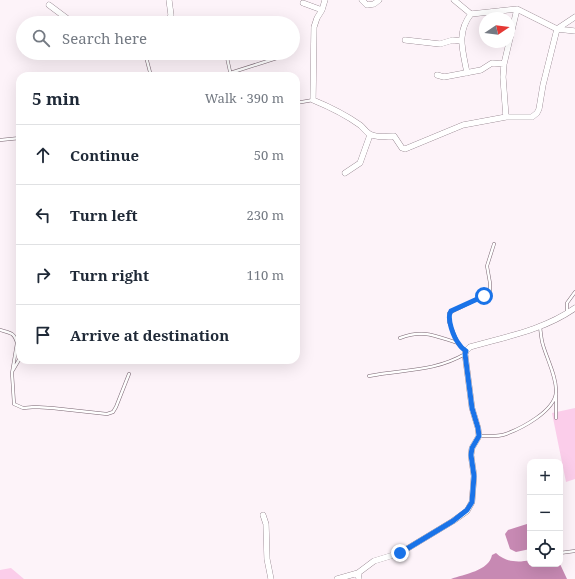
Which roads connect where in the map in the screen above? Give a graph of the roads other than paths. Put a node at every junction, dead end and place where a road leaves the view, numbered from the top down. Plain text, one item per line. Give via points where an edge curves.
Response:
1 (169, 0) edge
2 (325, 0) edge
3 (362, 0) edge
4 (379, 0) edge
5 (454, 0) edge
6 (303, 3) dead end
7 (49, 5) dead end
8 (517, 9) junction
9 (322, 10) junction
10 (471, 14) junction
11 (64, 16) edge
12 (171, 16) edge
13 (575, 17) edge
14 (557, 29) junction
15 (575, 31) edge
16 (405, 40) dead end
17 (461, 41) junction
18 (147, 60) edge
19 (228, 60) edge
20 (272, 60) edge
21 (504, 64) junction
22 (150, 72) edge
23 (230, 72) edge
24 (239, 72) edge
25 (467, 73) junction
26 (437, 75) dead end
27 (313, 100) junction
28 (300, 102) edge
29 (506, 117) junction
30 (370, 135) junction
31 (16, 138) edge
32 (0, 140) edge
33 (345, 173) dead end
34 (494, 244) dead end
35 (575, 292) edge
36 (575, 308) edge
37 (568, 314) junction
38 (540, 326) junction
39 (0, 330) edge
40 (400, 338) dead end
41 (458, 344) junction
42 (465, 352) junction
43 (17, 364) edge
44 (12, 373) junction
45 (129, 374) dead end
46 (369, 376) dead end
47 (556, 393) junction
48 (556, 418) dead end
49 (479, 436) junction
50 (263, 515) dead end
51 (575, 551) edge
52 (563, 553) edge
53 (358, 576) edge
54 (271, 579) edge
55 (337, 579) edge

1 - 12 street
2 - 9 street
3 - 4 street via 367,5
5 - 10 street
6 - 9 street
7 - 11 street
8 - 10 street
8 - 14 street
8 - 21 street
9 - 27 street via 314,27
10 - 17 street via 463,28
13 - 14 street
14 - 15 street
14 - 29 street via 537,113 532,116
16 - 17 street via 440,44 453,40
17 - 25 street
18 - 22 lane
19 - 23 lane
20 - 24 lane
21 - 25 street via 492,63 481,70
21 - 29 street
25 - 26 street via 444,77
27 - 28 lane
27 - 30 street via 350,118
29 - 30 street via 463,125 405,149 394,136
30 - 33 street via 360,163
31 - 32 lane
34 - 41 lane via 487,266 490,291 449,313 449,322
35 - 37 lane via 567,303
36 - 37 street
37 - 38 street
38 - 42 street via 470,347
38 - 47 lane via 542,343 555,381
39 - 44 lane via 13,334 15,338
40 - 41 lane via 423,333
41 - 42 lane
42 - 46 lane via 452,361 427,368
42 - 49 street via 472,408
43 - 44 lane
44 - 45 lane via 14,404 23,408 52,408 107,414 113,412 116,407
47 - 48 lane
47 - 49 lane via 552,404 544,413 523,425 505,434
49 - 53 street via 472,448 472,502 467,510 400,553 374,561
50 - 54 street
51 - 52 lane
53 - 55 street

